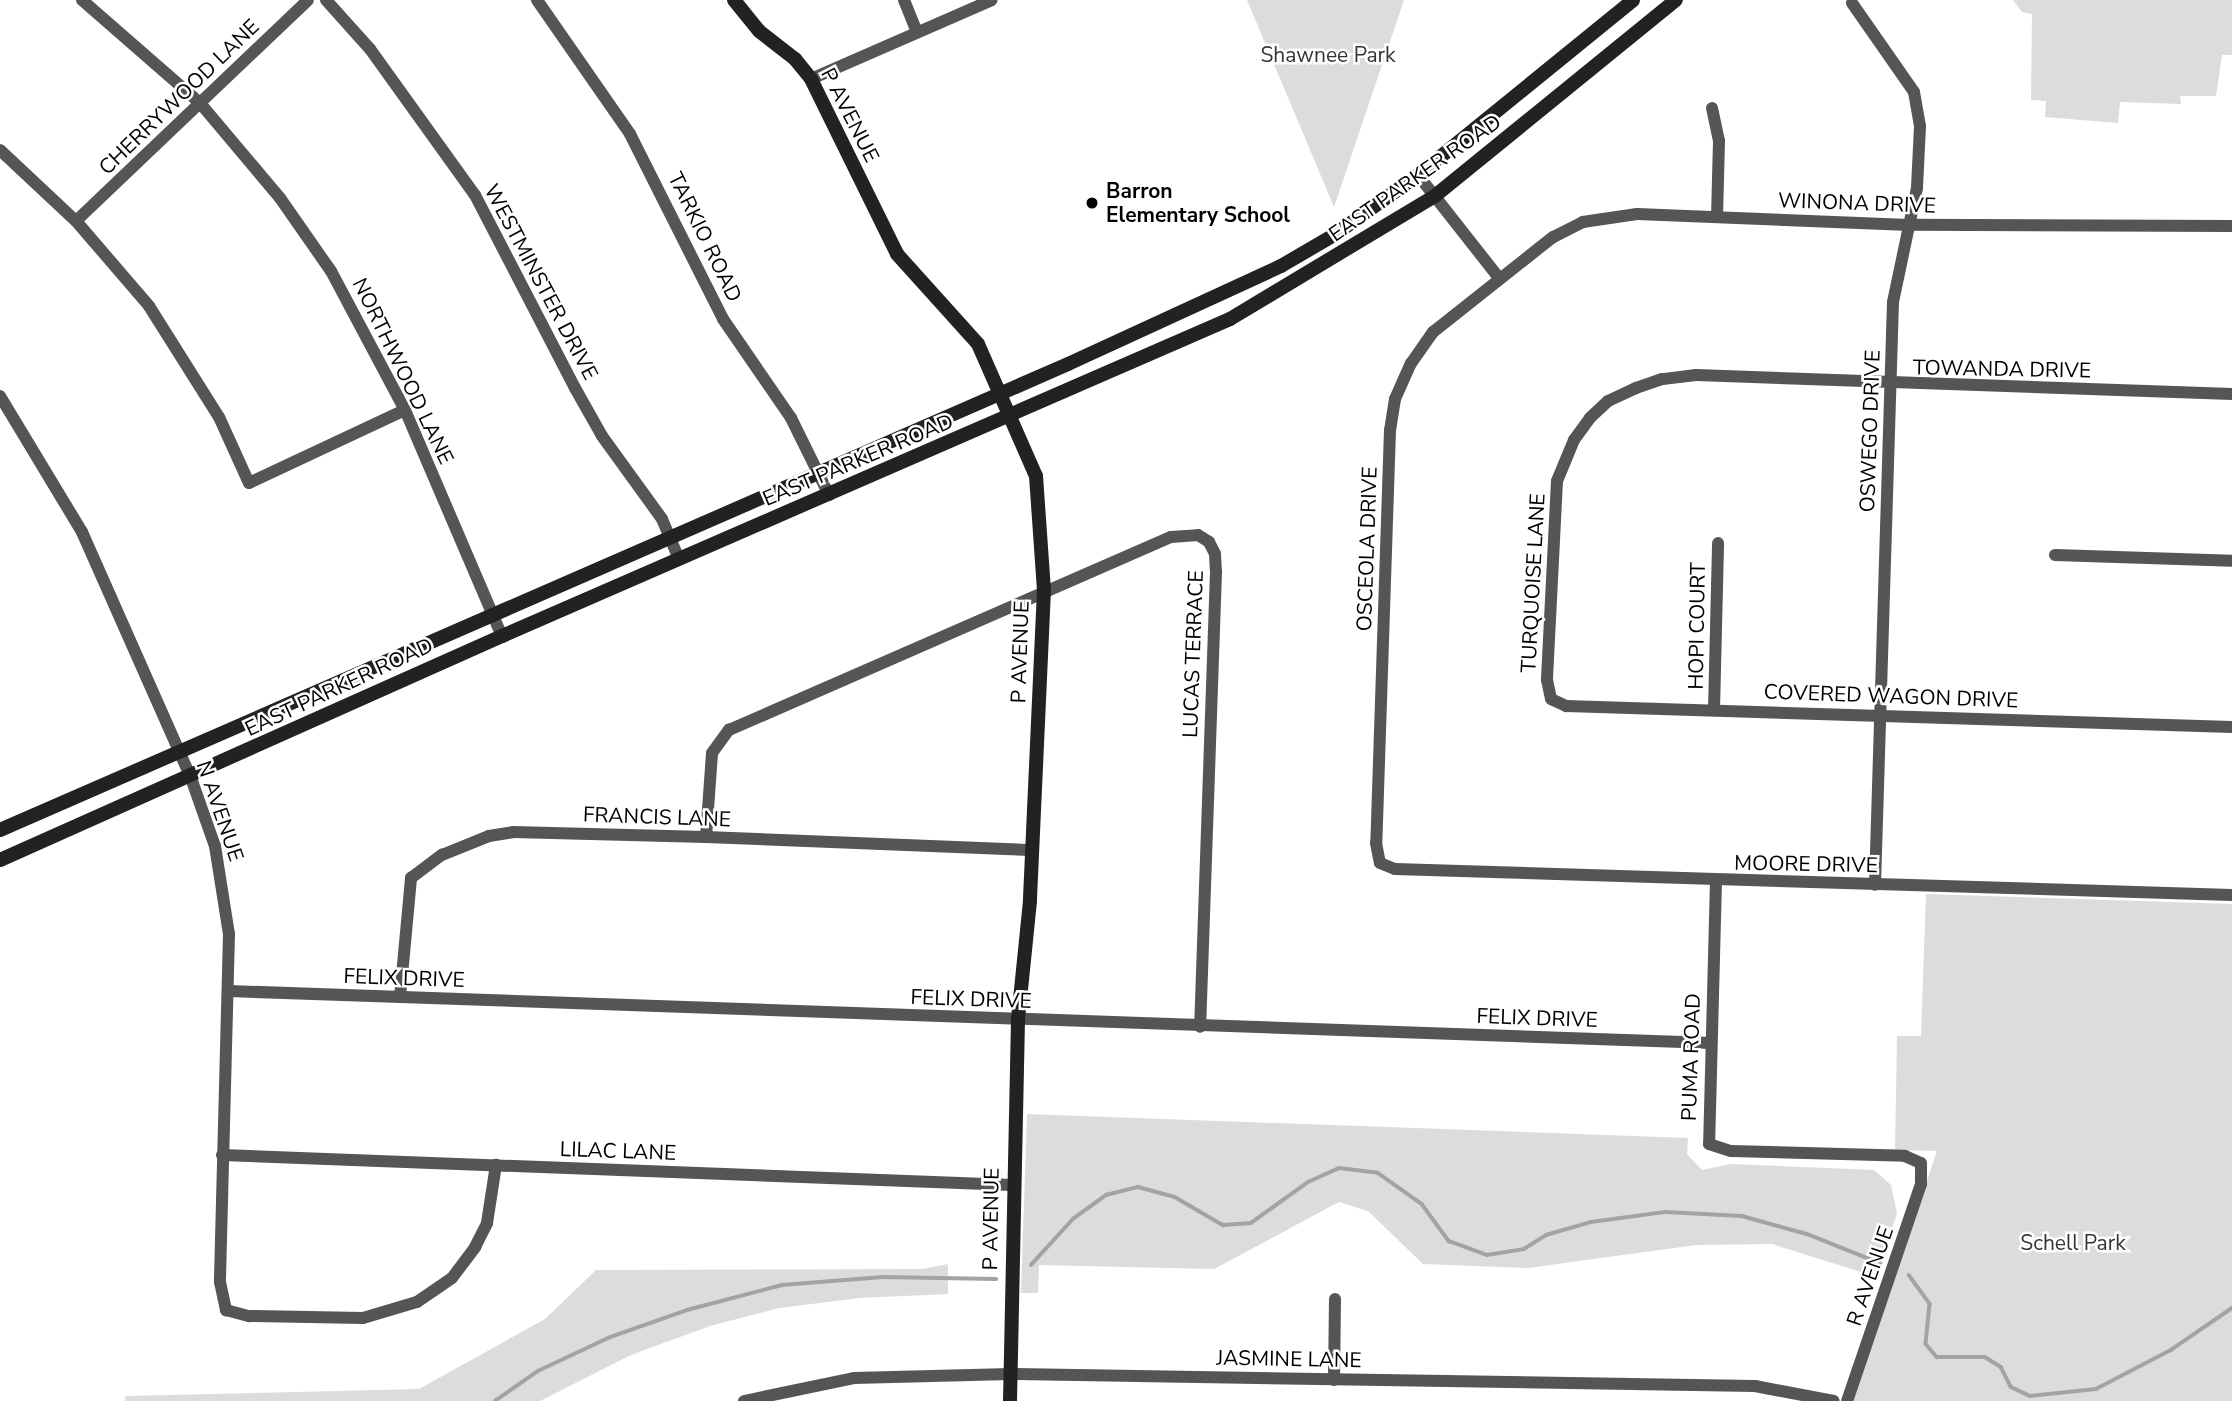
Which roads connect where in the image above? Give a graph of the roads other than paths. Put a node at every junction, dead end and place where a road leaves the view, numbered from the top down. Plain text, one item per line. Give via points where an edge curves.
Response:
1 (82, 0) edge
2 (308, 0) edge
3 (326, 0) edge
4 (537, 0) edge
5 (734, 0) edge
6 (904, 0) edge
7 (992, 0) edge
8 (1633, 0) edge
9 (1676, 0) edge
10 (1852, 3) dead end
11 (918, 32) junction
12 (811, 79) junction
13 (200, 103) junction
14 (1712, 108) dead end
15 (0, 150) edge
16 (1418, 174) junction
17 (1436, 195) junction
18 (1717, 218) junction
19 (76, 221) junction
20 (1909, 225) junction
21 (2232, 226) edge
22 (1499, 278) junction
23 (1890, 385) junction
24 (1002, 390) junction
25 (2232, 394) edge
26 (0, 396) edge
27 (1608, 401) joint
28 (405, 410) junction
29 (1013, 417) junction
30 (819, 471) junction
31 (829, 495) junction
32 (669, 537) junction
33 (1718, 543) dead end
34 (2055, 555) dead end
35 (679, 559) junction
36 (2232, 561) edge
37 (1044, 590) junction
38 (492, 614) junction
39 (502, 636) junction
40 (352, 676) junction
41 (363, 699) junction
42 (1551, 699) joint
43 (1714, 710) junction
44 (1880, 715) junction
45 (2232, 727) edge
46 (178, 752) junction
47 (191, 778) junction
48 (0, 830) edge
49 (706, 837) junction
50 (1033, 850) junction
51 (0, 860) edge
52 (1380, 863) joint
53 (1716, 881) junction
54 (1875, 885) junction
55 (2232, 895) edge
56 (229, 991) junction
57 (400, 997) junction
58 (1018, 1020) junction
59 (1200, 1027) junction
60 (1712, 1042) junction
61 (222, 1155) junction
62 (1922, 1163) joint
63 (496, 1165) junction
64 (1012, 1185) junction
65 (1335, 1299) dead end
66 (1010, 1374) junction
67 (1334, 1380) junction
68 (744, 1401) edge
69 (1010, 1401) edge
70 (1834, 1401) edge
71 (1847, 1401) edge

1 - 13 street, NORTHWOOD LANE
2 - 13 street, CHERRYWOOD LANE
3 - 32 street, WESTMINSTER DRIVE via 370,49 475,195 595,424 662,519
4 - 30 street, TARKIO ROAD via 630,134 723,319 791,418
5 - 12 main road, P AVENUE via 759,32 795,59
6 - 11 street
7 - 11 street
8 - 16 main road, EAST PARKER ROAD
9 - 17 main road, EAST PARKER ROAD
10 - 20 street, OSWEGO DRIVE via 1907,80 1919,110 1917,188
11 - 12 street
12 - 24 main road, P AVENUE via 897,254 978,344
13 - 19 street, CHERRYWOOD LANE
13 - 28 street, NORTHWOOD LANE via 280,198 331,271
14 - 18 street via 1719,141
15 - 19 street
16 - 17 street
16 - 24 main road, EAST PARKER ROAD via 1334,235 1281,266
17 - 22 street
17 - 29 main road, EAST PARKER ROAD via 1240,314
18 - 20 street, WINONA DRIVE
18 - 22 street, WINONA DRIVE via 1637,214 1583,222 1553,237
19 - 28 street via 149,306 190,366 249,482
20 - 21 street, WINONA DRIVE
20 - 23 street, OSWEGO DRIVE via 1895,280
22 - 52 street, OSCEOLA DRIVE via 1433,332 1411,363 1395,399 1390,430 1376,829
23 - 25 street, TOWANDA DRIVE
23 - 27 street, TOWANDA DRIVE via 1686,376 1662,379
23 - 44 street, OSWEGO DRIVE
24 - 29 main road, P AVENUE
24 - 30 main road, EAST PARKER ROAD
26 - 46 street, N AVENUE via 82,532
27 - 42 street, TURQUOISE LANE via 1574,440 1557,481 1547,680
28 - 38 street, NORTHWOOD LANE
29 - 31 main road, EAST PARKER ROAD
29 - 37 main road, P AVENUE via 1039,490
30 - 31 street, TARKIO ROAD
30 - 32 main road, EAST PARKER ROAD
31 - 35 main road, EAST PARKER ROAD
32 - 35 street, WESTMINSTER DRIVE
32 - 38 main road, EAST PARKER ROAD
33 - 43 street, HOPI COURT
34 - 36 street
35 - 39 main road, EAST PARKER ROAD
37 - 49 street, LUCAS TERRACE via 729,730 712,753
37 - 50 main road, P AVENUE
37 - 59 street, LUCAS TERRACE via 1185,533 1209,542 1215,554
38 - 39 street, NORTHWOOD LANE
38 - 40 main road, EAST PARKER ROAD
39 - 41 main road, EAST PARKER ROAD
40 - 41 main road
40 - 46 main road, EAST PARKER ROAD
41 - 47 main road, EAST PARKER ROAD
42 - 43 street, COVERED WAGON DRIVE via 1566,706
43 - 44 street, COVERED WAGON DRIVE
44 - 45 street, COVERED WAGON DRIVE
44 - 54 street, OSWEGO DRIVE
46 - 47 street, N AVENUE
46 - 48 main road, EAST PARKER ROAD
47 - 51 main road, EAST PARKER ROAD
47 - 56 street, N AVENUE via 226,894
49 - 50 street, FRANCIS LANE
49 - 57 street, FRANCIS LANE via 513,832 442,855 411,878
50 - 58 main road, P AVENUE
52 - 53 street, MOORE DRIVE via 1395,869
53 - 54 street, MOORE DRIVE
53 - 60 street, PUMA ROAD
54 - 55 street, MOORE DRIVE
56 - 57 street, FELIX DRIVE
56 - 61 street, N AVENUE
57 - 58 street, FELIX DRIVE
58 - 59 street, FELIX DRIVE
58 - 64 main road, P AVENUE
59 - 60 street, FELIX DRIVE
60 - 62 street, PUMA ROAD via 1707,1131 1713,1148 1905,1156
61 - 63 street, LILAC LANE
61 - 63 street, N AVENUE via 220,1282 222,1303 231,1314 363,1318 398,1311 440,1288 475,1247 489,1214
62 - 71 street, R AVENUE via 1922,1184
63 - 64 street, LILAC LANE
64 - 66 main road, P AVENUE
65 - 67 street
66 - 67 street, JASMINE LANE
66 - 68 street, JASMINE LANE via 854,1378
66 - 69 main road, P AVENUE
67 - 70 street, JASMINE LANE via 1755,1385

